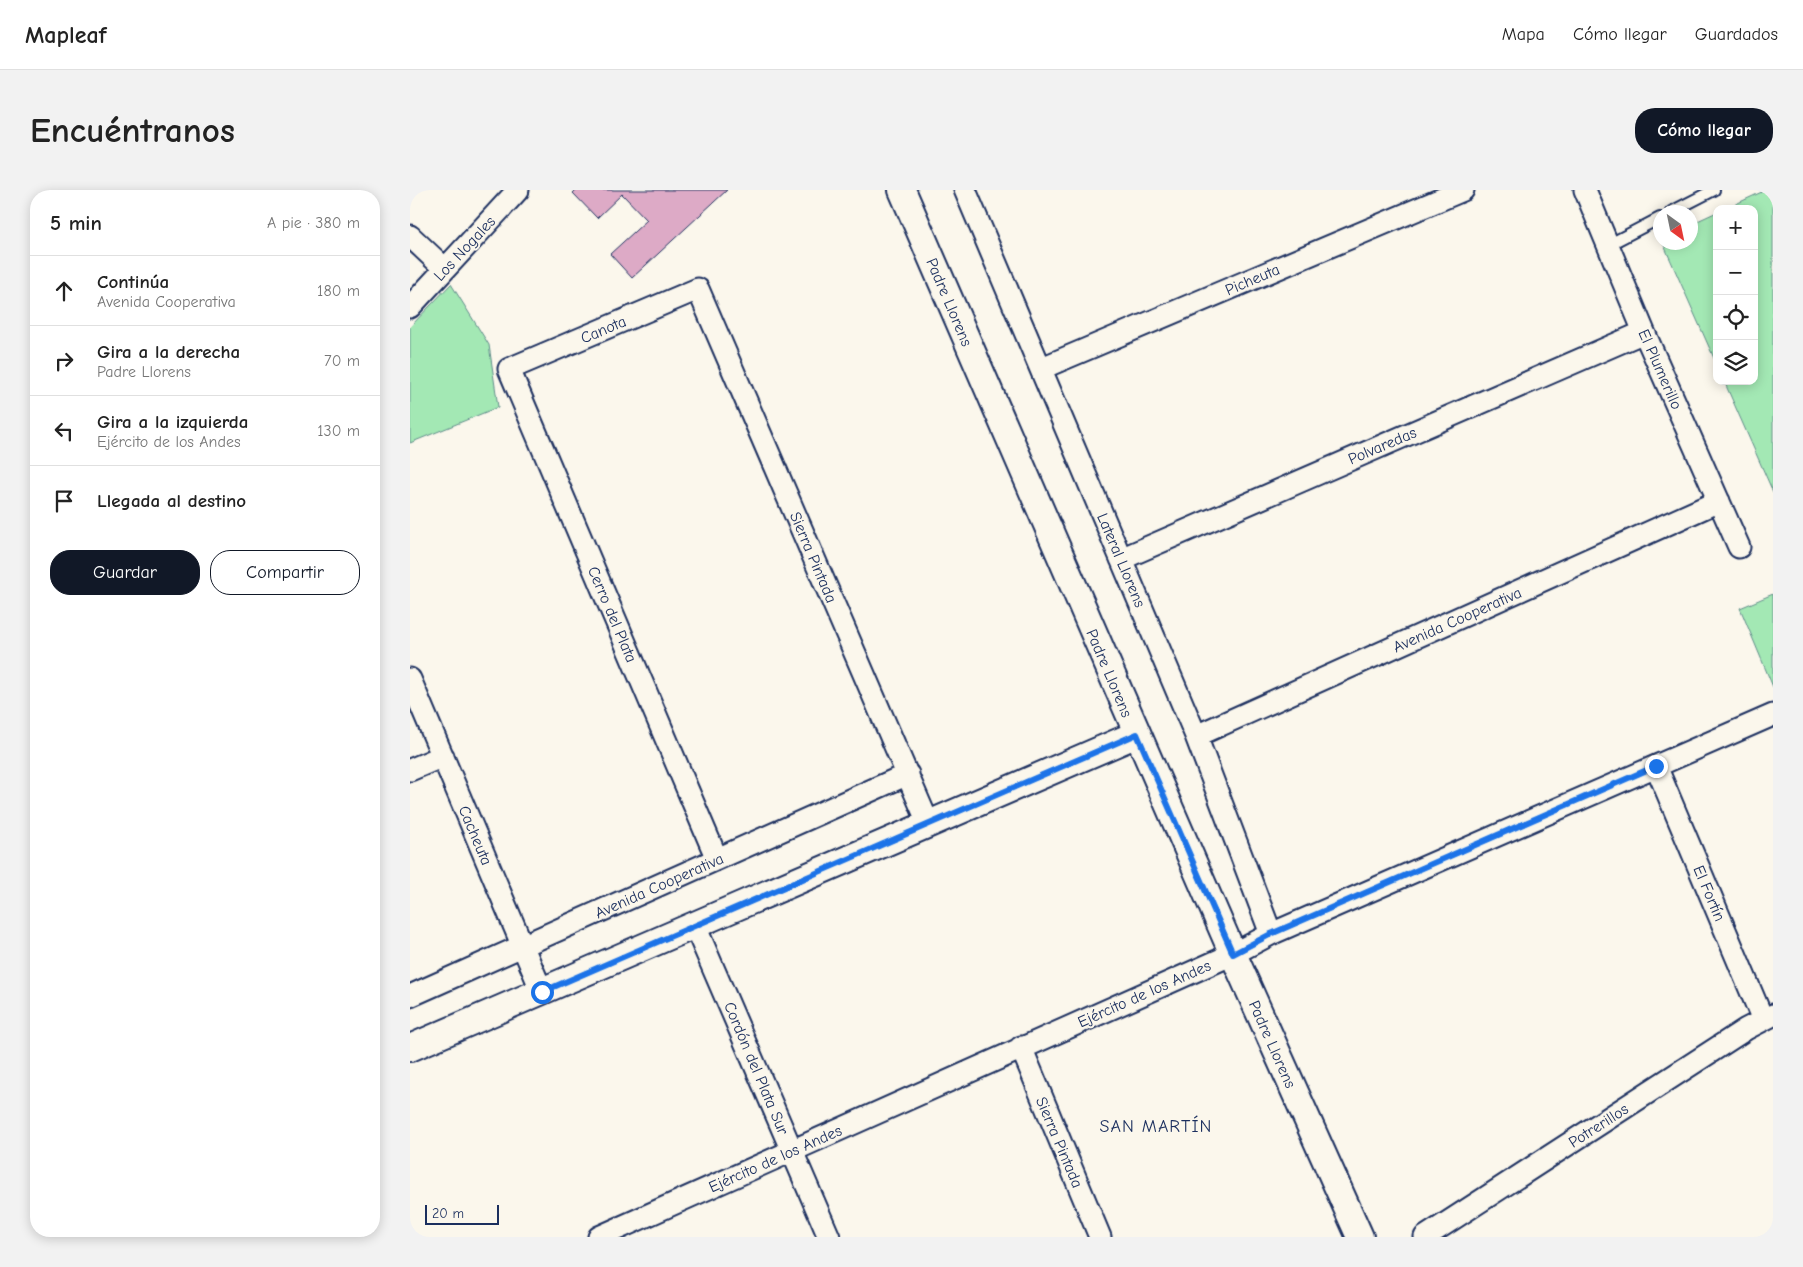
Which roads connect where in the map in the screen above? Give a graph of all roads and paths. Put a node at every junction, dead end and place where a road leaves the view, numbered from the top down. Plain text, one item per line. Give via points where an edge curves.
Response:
1 (518, 190) edge
2 (902, 190) edge
3 (965, 190) edge
4 (1463, 190) edge
5 (1585, 190) edge
6 (1714, 190) edge
7 (1685, 205) edge
8 (1653, 222) edge
9 (410, 236) edge
10 (1608, 245) junction
11 (445, 269) junction
12 (698, 289) joint
13 (410, 306) edge
14 (1644, 332) junction
15 (1042, 368) junction
16 (509, 370) joint
17 (1719, 501) junction
18 (1739, 547) dead end
19 (1121, 559) junction
20 (410, 679) edge
21 (1773, 715) edge
22 (1137, 734) junction
23 (1196, 736) junction
24 (443, 756) junction
25 (1656, 766) junction
26 (410, 770) edge
27 (908, 774) junction
28 (930, 825) junction
29 (717, 859) junction
30 (695, 926) junction
31 (1271, 934) junction
32 (522, 945) junction
33 (1233, 954) junction
34 (542, 992) junction
35 (410, 996) edge
36 (1768, 1017) edge
37 (1020, 1047) junction
38 (410, 1048) edge
39 (792, 1150) junction
40 (599, 1237) edge
41 (828, 1237) edge
42 (1100, 1237) edge
43 (1360, 1237) edge
44 (1424, 1237) edge

1 - 11 street, Los Nogales
2 - 22 street, Padre Llorens
3 - 15 street, Lateral Llorens
4 - 15 street, Picheuta
5 - 10 street, El Plumerillo
6 - 7 lane
8 - 10 lane
9 - 11 street
10 - 14 street, El Plumerillo
11 - 13 street, Los Nogales
12 - 16 street, Canota
12 - 27 street, Sierra Pintada
14 - 17 street, El Plumerillo
14 - 19 street, Polvaredas
15 - 19 street, Lateral Llorens
16 - 29 street, Cerro del Plata
17 - 18 street, El Plumerillo
17 - 23 street, Avenida Cooperativa
19 - 23 street, Lateral Llorens
20 - 24 street, Cacheuta
21 - 25 street, Ejército de los Andes
22 - 28 street
22 - 33 street, Padre Llorens
23 - 31 street, Lateral Llorens
24 - 26 street
24 - 32 street, Cacheuta
25 - 31 street, Ejército de los Andes
25 - 36 street, El Fortín
27 - 28 street, Sierra Pintada
27 - 29 street, Avenida Cooperativa
28 - 30 street
29 - 32 street, Avenida Cooperativa
30 - 34 street
30 - 39 street, Cordón del Plata Sur
31 - 33 street, Ejército de los Andes
32 - 34 street, Cacheuta
32 - 35 street, Avenida Cooperativa
33 - 37 street, Ejército de los Andes
33 - 43 street, Padre Llorens
34 - 38 street
36 - 44 street, Potrerillos
37 - 39 street, Ejército de los Andes
37 - 42 street, Sierra Pintada
39 - 40 street, Ejército de los Andes
39 - 41 street, Cordón del Plata Sur

